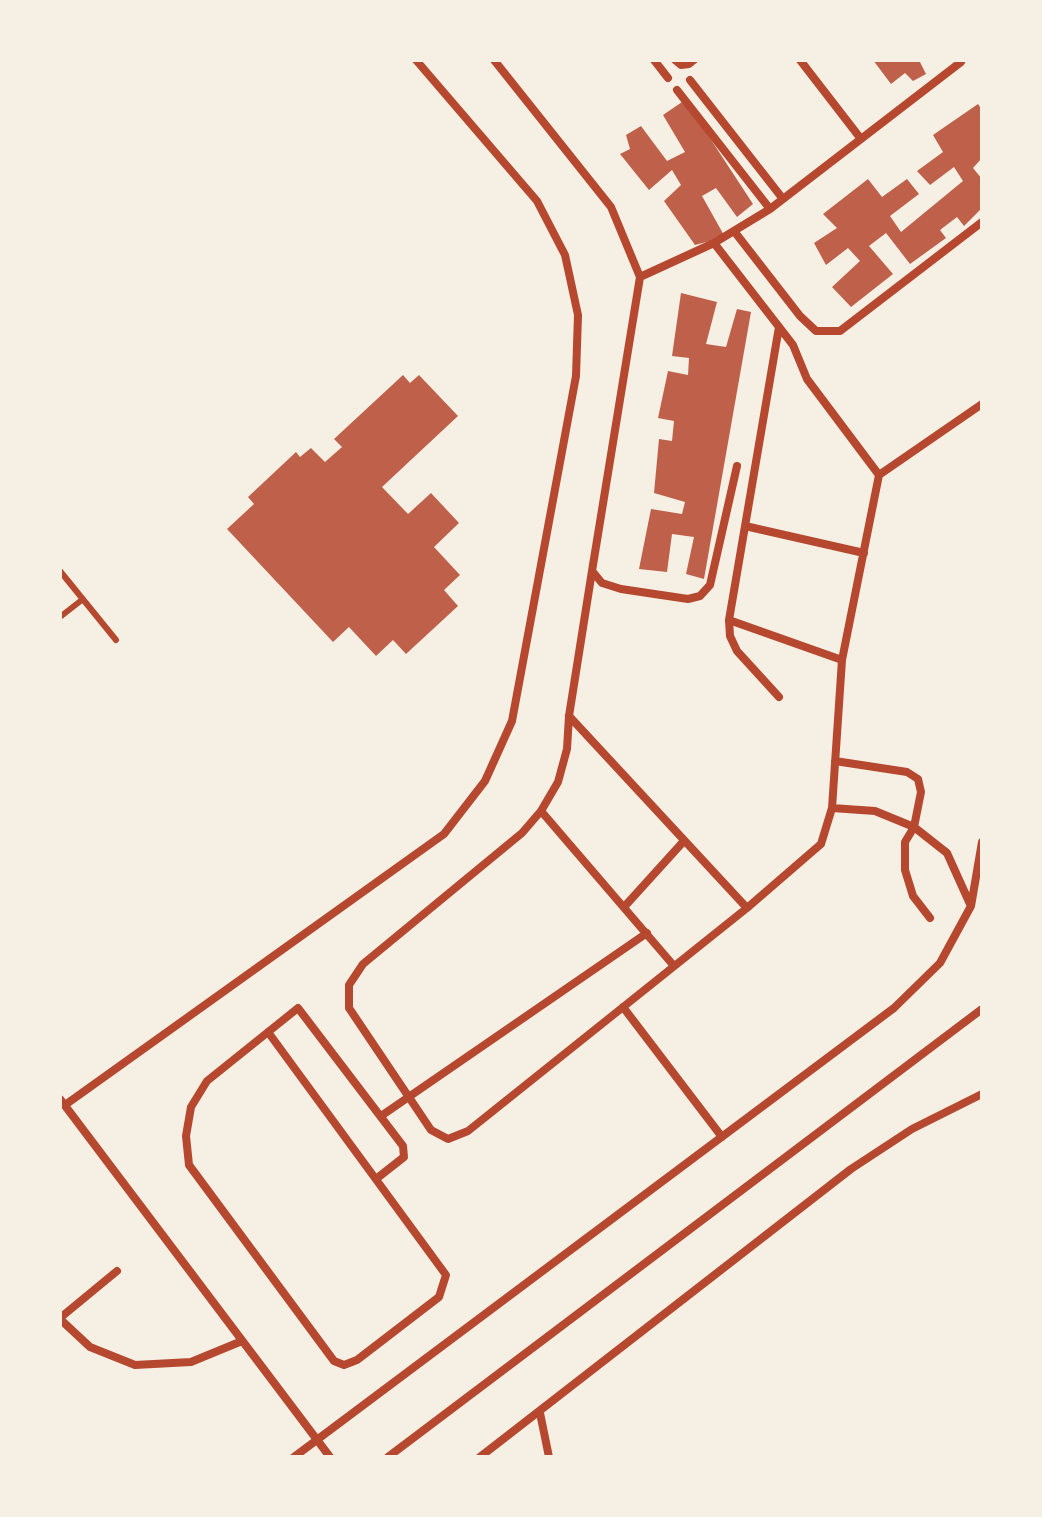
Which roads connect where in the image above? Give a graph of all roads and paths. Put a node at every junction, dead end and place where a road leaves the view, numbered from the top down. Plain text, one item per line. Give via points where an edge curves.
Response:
1 (418, 60) edge
2 (494, 60) edge
3 (654, 60) edge
4 (675, 60) edge
5 (694, 60) edge
6 (800, 60) edge
7 (961, 62) dead end
8 (668, 78) dead end
9 (690, 80) dead end
10 (677, 90) dead end
11 (861, 139) junction
12 (783, 199) junction
13 (770, 209) junction
14 (982, 222) edge
15 (734, 231) junction
16 (714, 243) junction
17 (640, 277) junction
18 (779, 327) junction
19 (982, 404) edge
20 (737, 466) dead end
21 (879, 475) junction
22 (745, 526) junction
23 (864, 553) junction
24 (60, 571) edge
25 (592, 571) junction
26 (83, 599) junction
27 (60, 617) edge
28 (729, 620) junction
29 (116, 640) dead end
30 (842, 660) junction
31 (779, 697) dead end
32 (569, 716) junction
33 (835, 761) junction
34 (832, 808) junction
35 (541, 811) junction
36 (914, 827) junction
37 (683, 842) junction
38 (982, 842) edge
39 (625, 906) junction
40 (971, 906) junction
41 (747, 908) junction
42 (930, 918) dead end
43 (647, 933) junction
44 (674, 966) junction
45 (623, 1007) junction
46 (982, 1009) edge
47 (268, 1032) junction
48 (982, 1094) edge
49 (409, 1098) junction
50 (62, 1102) edge
51 (381, 1116) junction
52 (722, 1137) junction
53 (376, 1179) junction
54 (117, 1271) dead end
55 (60, 1318) edge
56 (242, 1341) junction
57 (540, 1413) junction
58 (317, 1440) junction
59 (294, 1457) edge
60 (330, 1457) edge
61 (388, 1457) edge
62 (480, 1457) edge
63 (549, 1457) edge

1 - 50 street via 537,201 565,255 578,315 576,376 512,721 485,781 444,834
2 - 17 street via 611,207
3 - 8 street
4 - 5 street via 681,65
6 - 11 street
7 - 11 street
9 - 12 street
10 - 13 street
11 - 12 street
12 - 13 street
13 - 15 street
14 - 15 street via 840,331 816,331 800,316
15 - 16 street
16 - 17 street
16 - 18 street
17 - 25 street
18 - 21 street via 807,379
18 - 22 street
19 - 21 street
20 - 25 street via 710,585 700,596 688,599 621,589 602,583
21 - 23 street
22 - 23 street
22 - 28 street
23 - 30 street
24 - 26 lane
25 - 32 street
26 - 27 lane
26 - 29 lane
28 - 30 street
28 - 31 street via 737,651
30 - 33 street
32 - 35 street via 558,782
32 - 37 street
33 - 34 street
33 - 36 street via 907,772 918,779 921,792
34 - 36 street via 875,811
34 - 41 street via 821,844
35 - 39 street
35 - 49 street via 522,833 363,964 349,985 349,1008
36 - 40 street via 947,853
36 - 42 street via 905,842 905,870 913,896
37 - 39 street
37 - 41 street
38 - 40 street
39 - 43 street
40 - 52 street via 940,963 894,1008
41 - 44 street
43 - 44 street
43 - 49 street
44 - 45 street
45 - 49 street via 468,1131 448,1139 431,1130
45 - 52 street
46 - 61 street
47 - 51 street via 298,1008
47 - 53 street
47 - 53 street via 207,1081 191,1107 189,1165 334,1361 344,1365 439,1297 445,1287 446,1275
48 - 57 street via 912,1129 851,1169
49 - 51 street
50 - 56 street
51 - 53 street via 403,1146 404,1157
52 - 58 street
54 - 55 street
55 - 56 street via 90,1347 135,1365 191,1362
56 - 58 street
57 - 62 street
57 - 63 street
58 - 59 street
58 - 60 street

